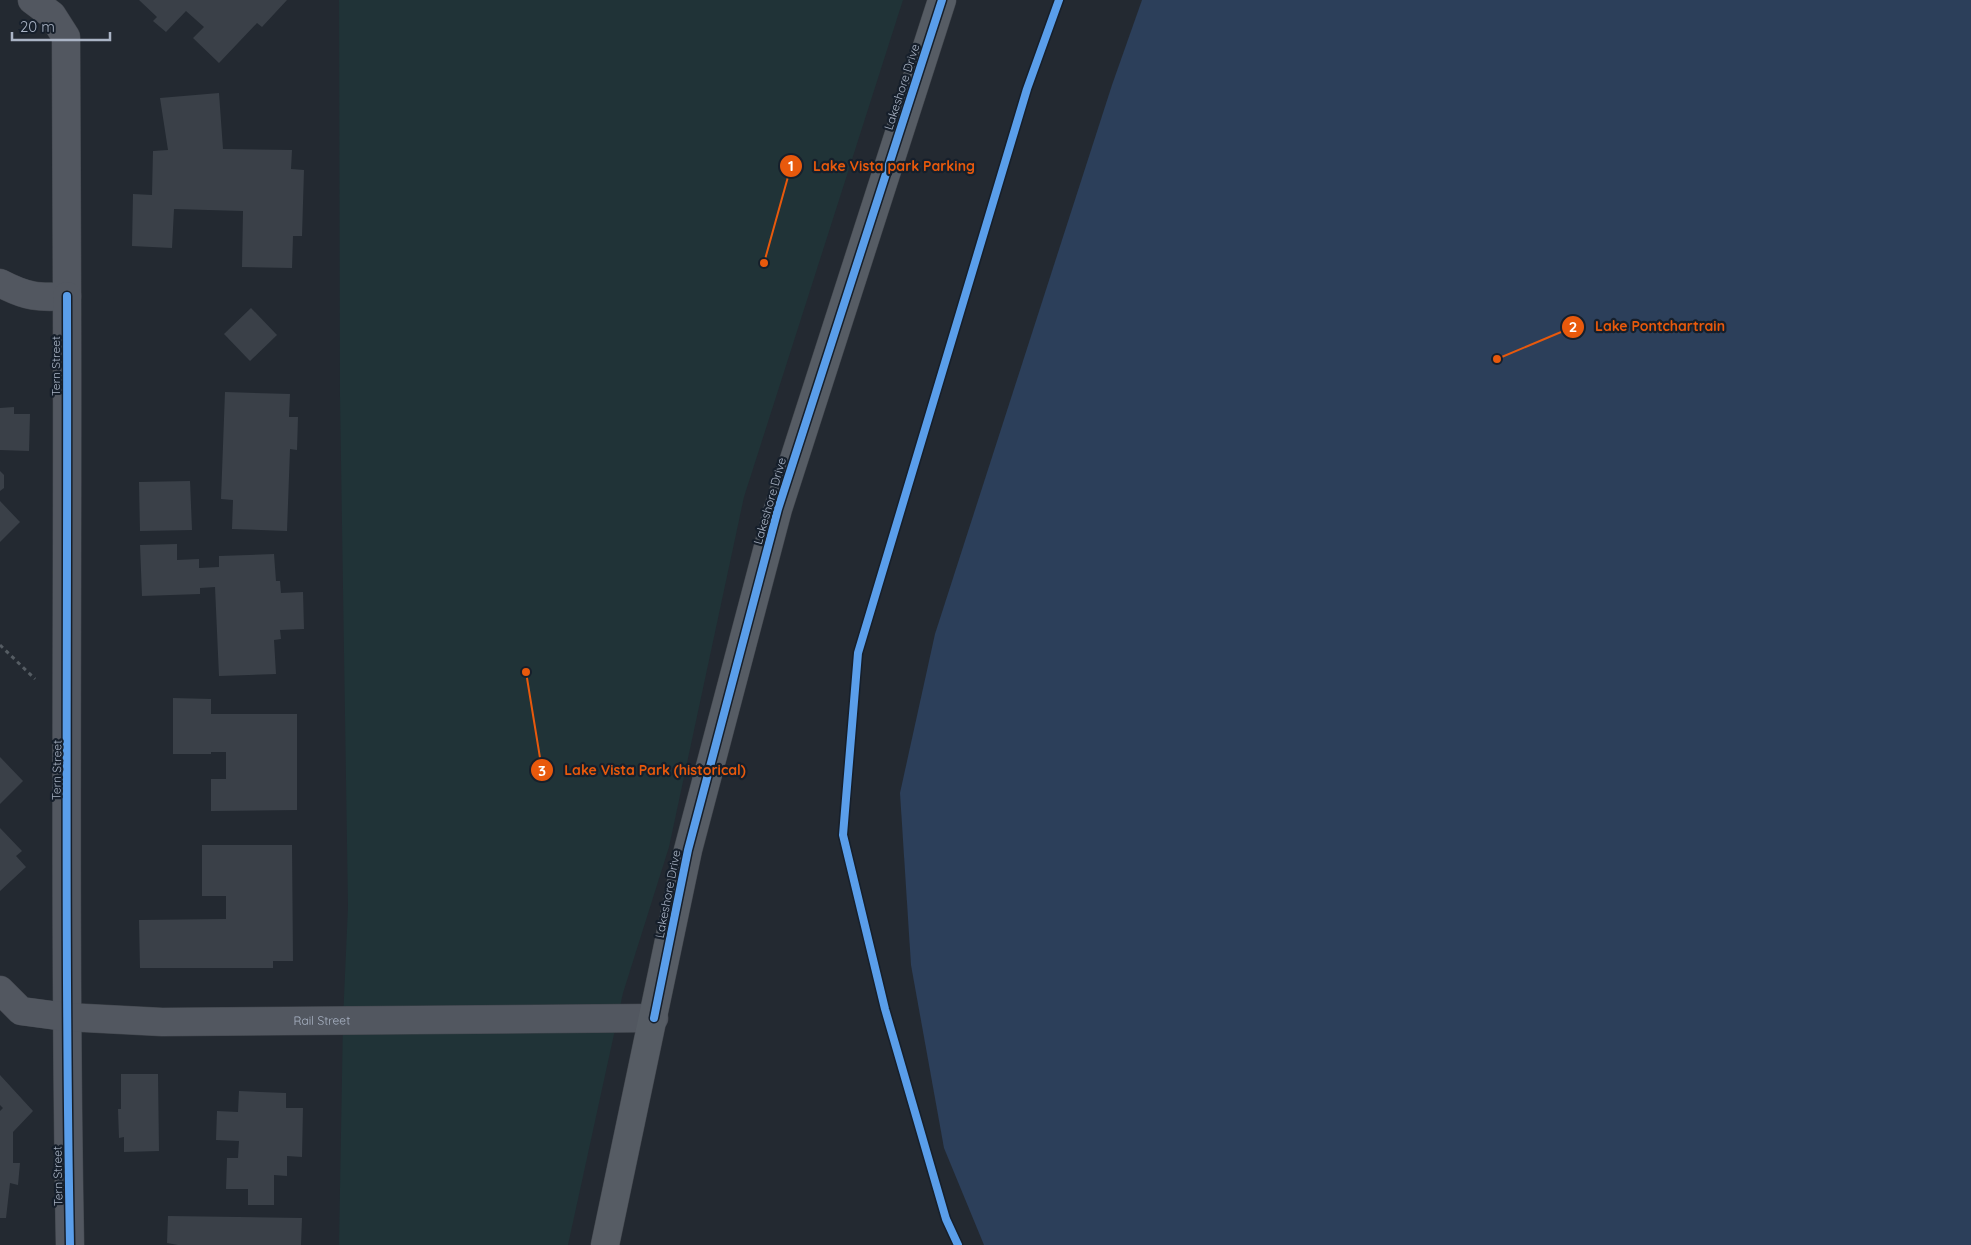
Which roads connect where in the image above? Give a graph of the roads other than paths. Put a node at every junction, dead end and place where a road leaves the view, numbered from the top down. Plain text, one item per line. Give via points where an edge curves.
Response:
1 (32, 0) edge
2 (942, 0) edge
3 (0, 283) edge
4 (68, 296) junction
5 (0, 990) edge
6 (66, 1017) junction
7 (654, 1018) junction
8 (70, 1245) edge
9 (605, 1245) edge

1 - 4 street, Tern Street via 52,14 66,36
2 - 7 street, Lakeshore Drive via 778,509 688,850
3 - 4 street via 38,298
4 - 6 street, Tern Street
5 - 6 street, Rail Street via 21,1011
6 - 7 street, Rail Street via 162,1022
6 - 8 street, Tern Street
7 - 9 street, Lakeshore Drive

